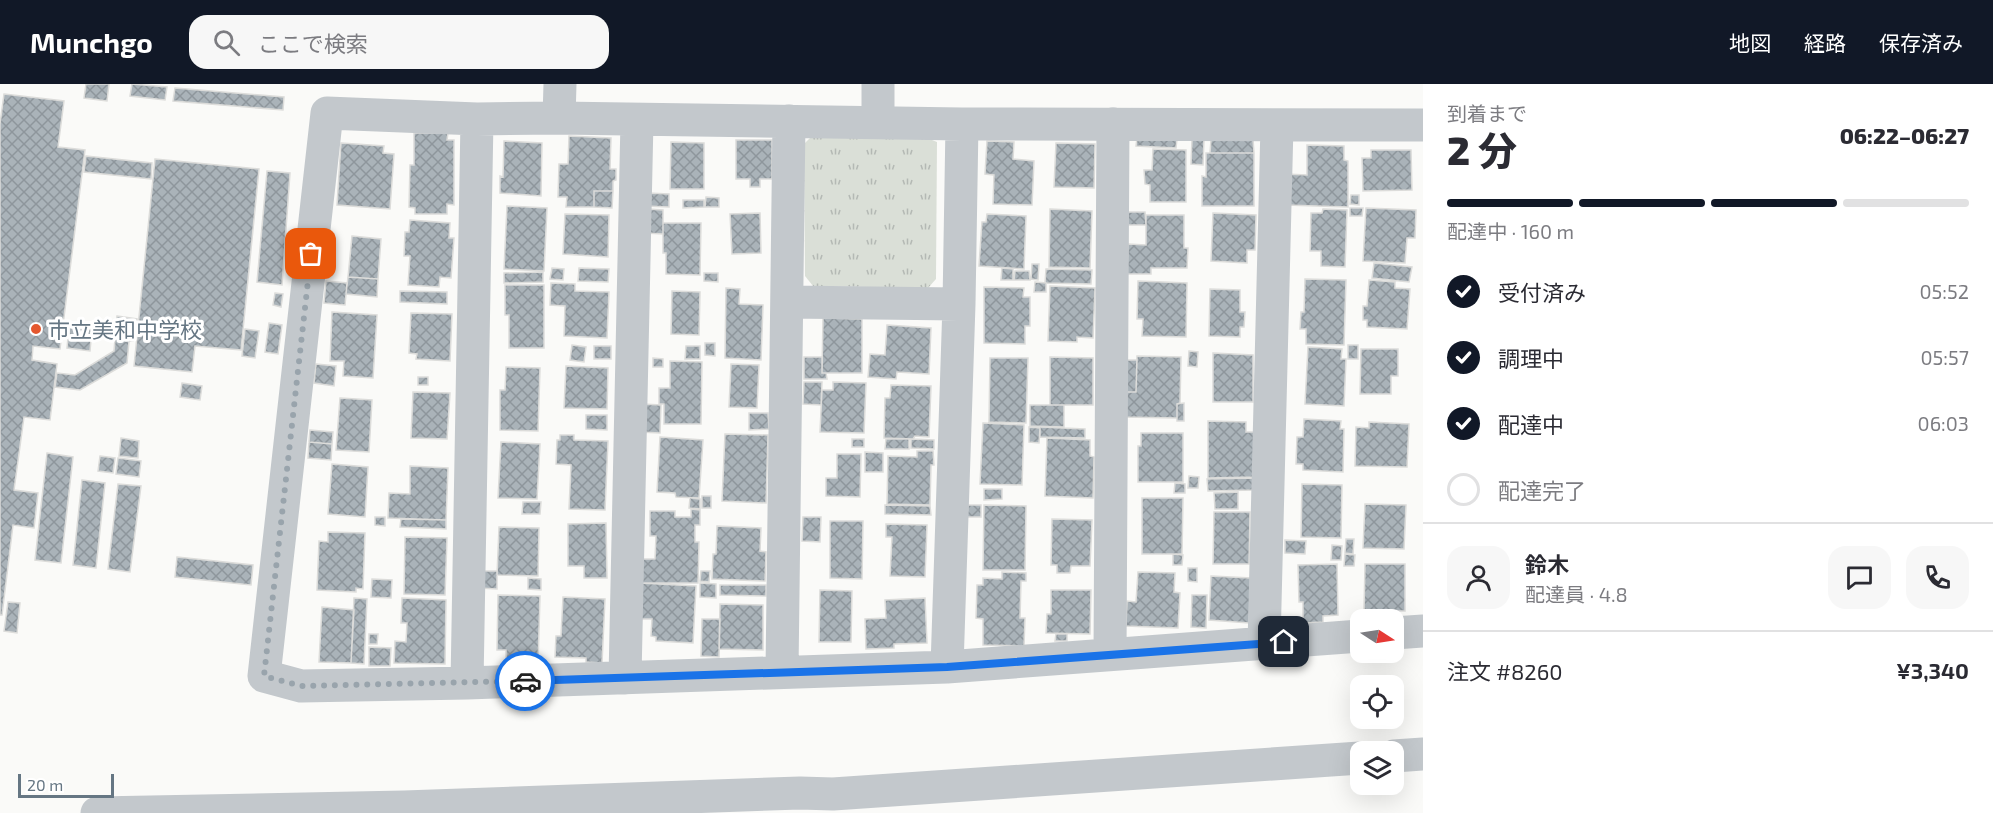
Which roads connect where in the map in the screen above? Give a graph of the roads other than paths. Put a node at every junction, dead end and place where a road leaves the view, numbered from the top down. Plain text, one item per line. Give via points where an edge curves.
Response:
1 (560, 84) edge
2 (878, 84) edge
3 (559, 118) junction
4 (477, 119) junction
5 (637, 120) junction
6 (789, 121) junction
7 (878, 122) junction
8 (962, 124) junction
9 (1113, 124) junction
10 (1277, 125) junction
11 (1423, 125) edge
12 (788, 302) junction
13 (958, 304) junction
14 (1423, 631) edge
15 (1404, 632) edge
16 (1350, 637) edge
17 (1264, 644) junction
18 (1110, 654) junction
19 (947, 667) junction
20 (782, 671) junction
21 (625, 678) junction
22 (467, 683) junction
23 (1423, 754) edge
24 (1404, 755) edge
25 (1350, 759) edge
26 (97, 813) edge

1 - 3 street
2 - 7 street
3 - 4 street
3 - 5 street
4 - 22 street
4 - 22 street via 327,113 264,676 301,686
5 - 6 street
5 - 21 street
6 - 7 street
6 - 12 street
7 - 8 street
8 - 9 street
8 - 13 street
9 - 10 street
9 - 18 street
10 - 11 street
10 - 17 street
12 - 13 street
12 - 20 street
13 - 19 street
14 - 15 street
16 - 17 street
17 - 18 street
18 - 19 street
19 - 20 street
20 - 21 street
21 - 22 street
23 - 24 street
25 - 26 street via 833,794

